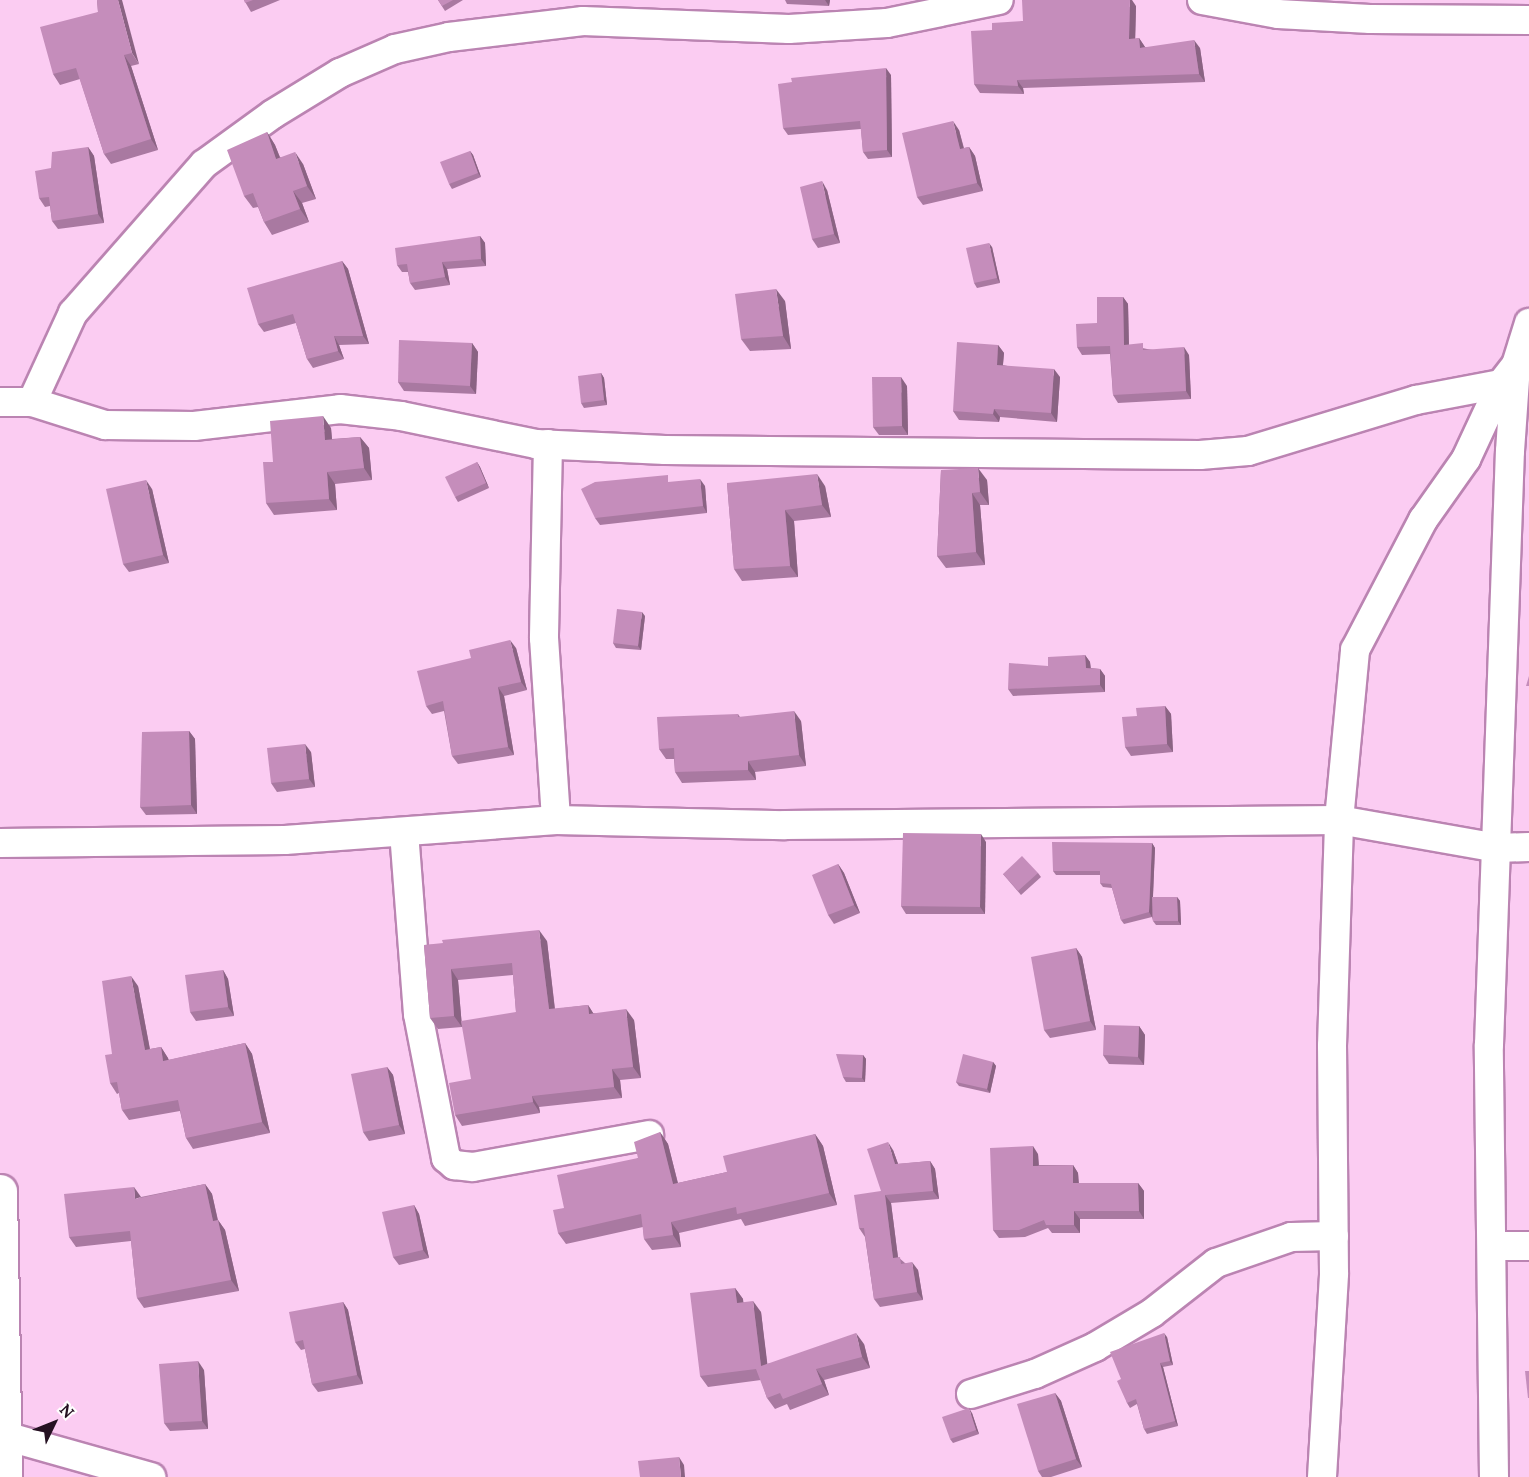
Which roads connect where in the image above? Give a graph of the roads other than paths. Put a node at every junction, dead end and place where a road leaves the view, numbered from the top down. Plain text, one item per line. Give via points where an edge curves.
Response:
1 (999, 0) edge
2 (1202, 0) edge
3 (552, 12) edge
4 (1529, 20) edge
5 (1529, 323) edge
6 (1508, 374) junction
7 (0, 402) edge
8 (32, 402) junction
9 (548, 444) junction
10 (556, 820) junction
11 (1339, 820) junction
12 (404, 832) junction
13 (0, 843) edge
14 (1529, 847) edge
15 (1498, 848) junction
16 (650, 1135) edge
17 (0, 1191) edge
18 (1334, 1236) junction
19 (1493, 1246) junction
20 (1529, 1246) edge
21 (971, 1394) dead end
22 (5, 1436) junction
23 (6, 1477) edge
24 (151, 1477) edge
25 (1322, 1477) edge
26 (1494, 1477) edge

1 - 3 street via 887,23 789,29 583,21
2 - 4 street via 1278,14
3 - 8 street via 395,48 340,73 273,114 204,164 73,313
5 - 6 street
6 - 9 street via 1248,451 1200,455 887,454
6 - 11 street via 1466,459 1423,520 1355,650
6 - 15 street via 1510,452
7 - 8 street
8 - 9 street via 105,425 194,426 340,409
9 - 10 street via 544,638
10 - 11 street via 785,825
10 - 12 street
11 - 15 street
11 - 18 street via 1332,1046
12 - 13 street via 285,840
12 - 16 street via 418,1014 446,1158 454,1165 473,1167
14 - 15 street
15 - 19 street via 1489,1046
17 - 22 street
18 - 21 street via 1291,1237 1216,1263 1152,1313 1095,1347 1035,1374
18 - 25 street
19 - 20 street
19 - 26 street
22 - 23 street
22 - 24 street

